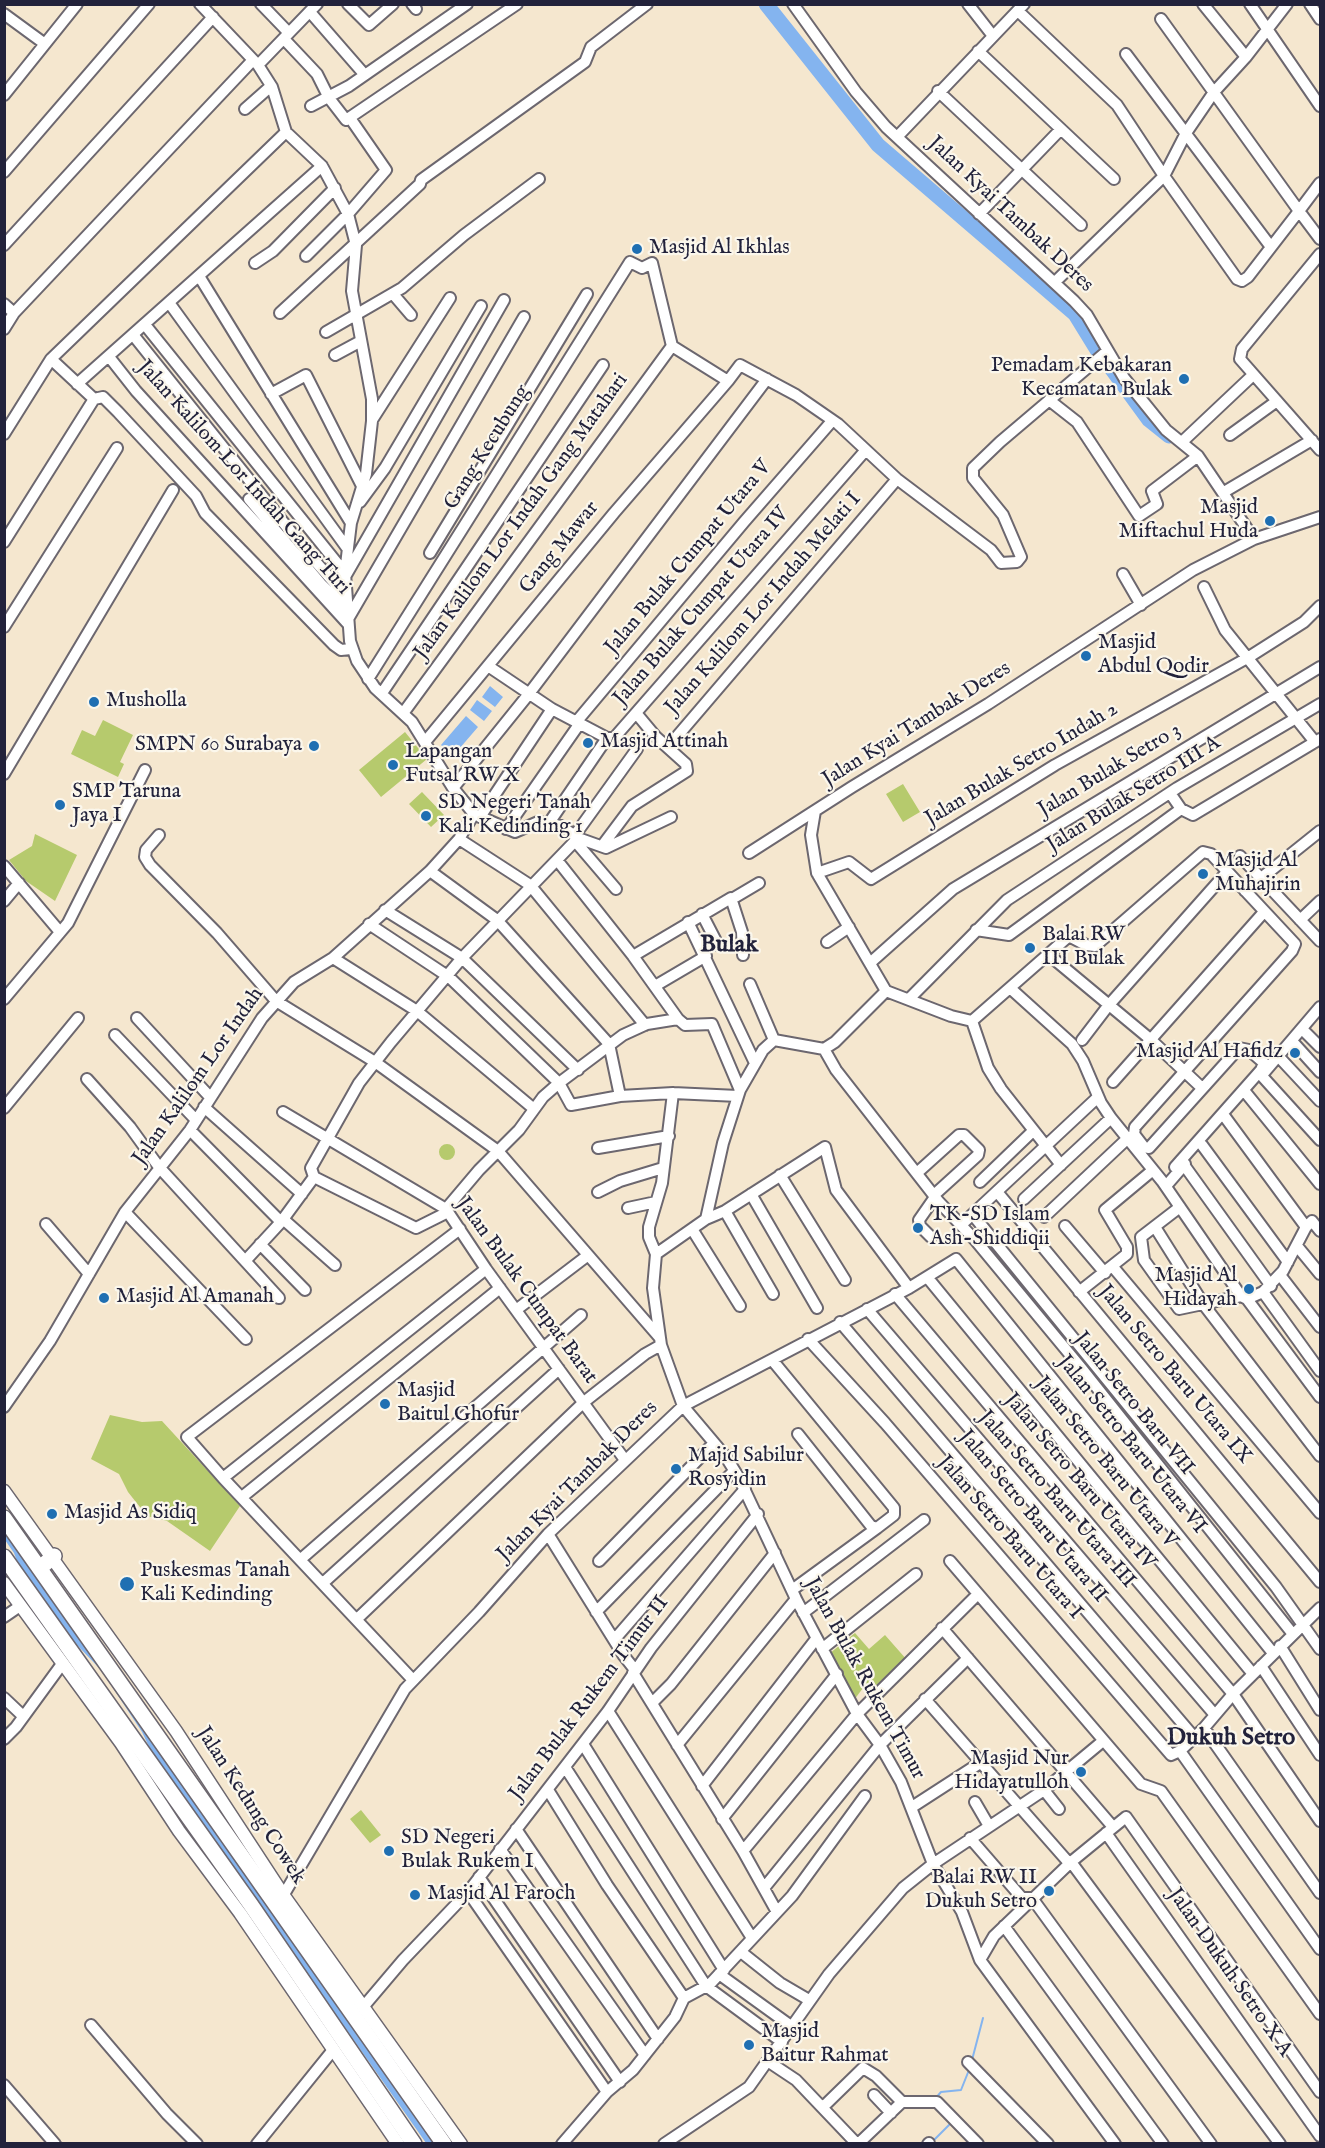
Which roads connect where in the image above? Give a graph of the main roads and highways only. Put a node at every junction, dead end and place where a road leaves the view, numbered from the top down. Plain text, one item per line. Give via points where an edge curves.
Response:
1 (4, 1491) edge
2 (4, 1518) edge
3 (54, 1556) junction
4 (4, 1557) edge
5 (40, 1568) junction
6 (4, 1583) edge
7 (80, 1652) junction
8 (98, 1666) junction
9 (280, 1900) junction
10 (246, 1909) junction
11 (398, 2144) edge
12 (414, 2144) edge
13 (444, 2144) edge
14 (461, 2144) edge

1 - 3 main road, Jalan Kedung Cowek
2 - 5 highway, Jalan Kedung Cowek
3 - 5 highway
3 - 9 main road, Jalan Kedung Cowek via 176,1731
4 - 7 highway, Jalan Kedung Cowek
5 - 7 highway, Jalan Kedung Cowek
6 - 7 main road, Jalan Kedung Cowek via 20,1606
7 - 8 highway, Jalan Kedung Cowek
7 - 8 highway, Jalan Kedung Cowek
7 - 10 main road, Jalan Kedung Cowek
8 - 9 highway, Jalan Kedung Cowek
8 - 10 highway, Jalan Kedung Cowek
9 - 13 highway, Jalan Kedung Cowek
9 - 14 main road, Jalan Kedung Cowek via 364,2006
10 - 11 main road, Jalan Kedung Cowek via 333,2050
10 - 12 highway, Jalan Kedung Cowek

